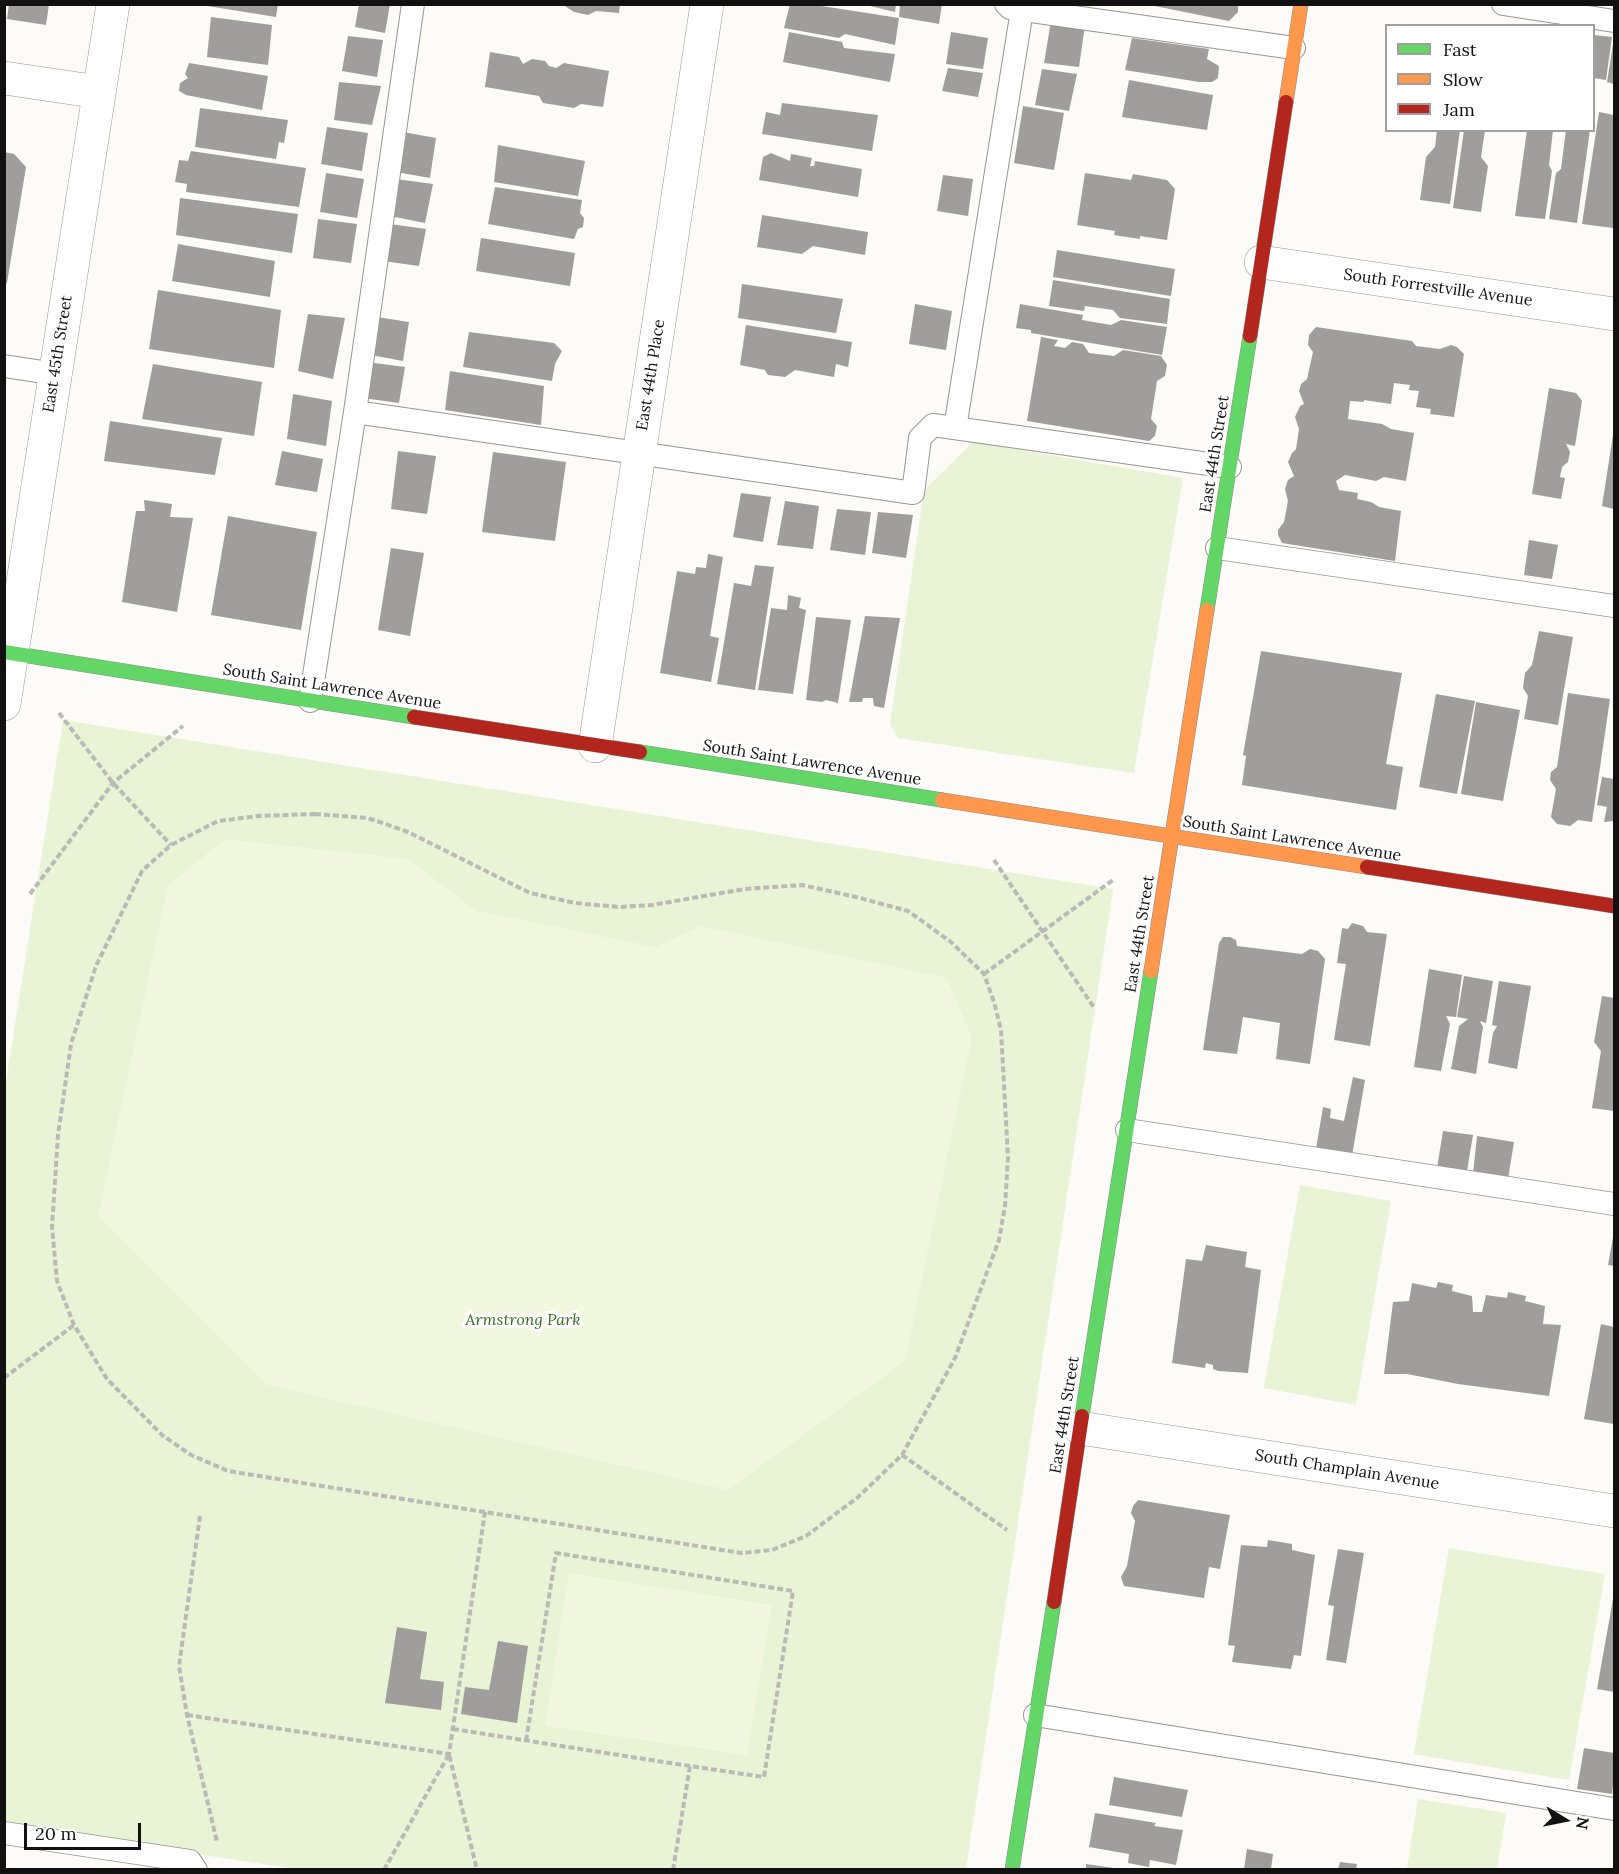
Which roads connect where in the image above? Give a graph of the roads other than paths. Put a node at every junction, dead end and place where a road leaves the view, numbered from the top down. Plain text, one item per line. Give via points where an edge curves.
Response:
1 (113, 4) edge
2 (413, 4) edge
3 (707, 4) edge
4 (1301, 4) edge
5 (1503, 4) edge
6 (1014, 7) edge
7 (1614, 21) edge
8 (1294, 48) junction
9 (4, 78) edge
10 (99, 92) junction
11 (1261, 262) junction
12 (1614, 314) edge
13 (4, 366) edge
14 (56, 374) junction
15 (355, 412) junction
16 (955, 428) junction
17 (639, 453) junction
18 (1230, 467) junction
19 (1217, 548) junction
20 (1614, 606) edge
21 (8, 653) edge
22 (310, 701) junction
23 (4, 704) edge
24 (595, 746) junction
25 (1172, 836) junction
26 (1614, 906) edge
27 (1126, 1130) junction
28 (1614, 1204) edge
29 (1080, 1428) junction
30 (1614, 1511) edge
31 (1035, 1715) junction
32 (1614, 1809) edge
33 (4, 1833) edge
34 (196, 1869) edge
35 (1012, 1869) edge

1 - 10 street, East 45th Street
2 - 15 lane
3 - 17 street, East 44th Place
4 - 8 street, East 44th Street
5 - 7 lane
6 - 8 lane
6 - 16 lane
8 - 11 street, East 44th Street
9 - 10 street
10 - 14 street, East 45th Street
11 - 12 street, South Forrestville Avenue
11 - 18 street, East 44th Street
13 - 14 lane
14 - 21 street, East 45th Street
15 - 17 lane
15 - 22 lane
16 - 17 lane via 933,425 920,438 913,493
16 - 18 lane
17 - 24 street, East 44th Place
18 - 19 street, East 44th Street
19 - 20 lane
19 - 25 street, East 44th Street
21 - 22 street, South Saint Lawrence Avenue
21 - 23 street, East 45th Street
22 - 24 street, South Saint Lawrence Avenue
24 - 25 street, South Saint Lawrence Avenue
25 - 26 street, South Saint Lawrence Avenue
25 - 27 street, East 44th Street
27 - 28 lane
27 - 29 street, East 44th Street
29 - 30 street, South Champlain Avenue
29 - 31 street, East 44th Street
31 - 32 lane
31 - 35 street, East 44th Street
33 - 34 lane via 190,1861

